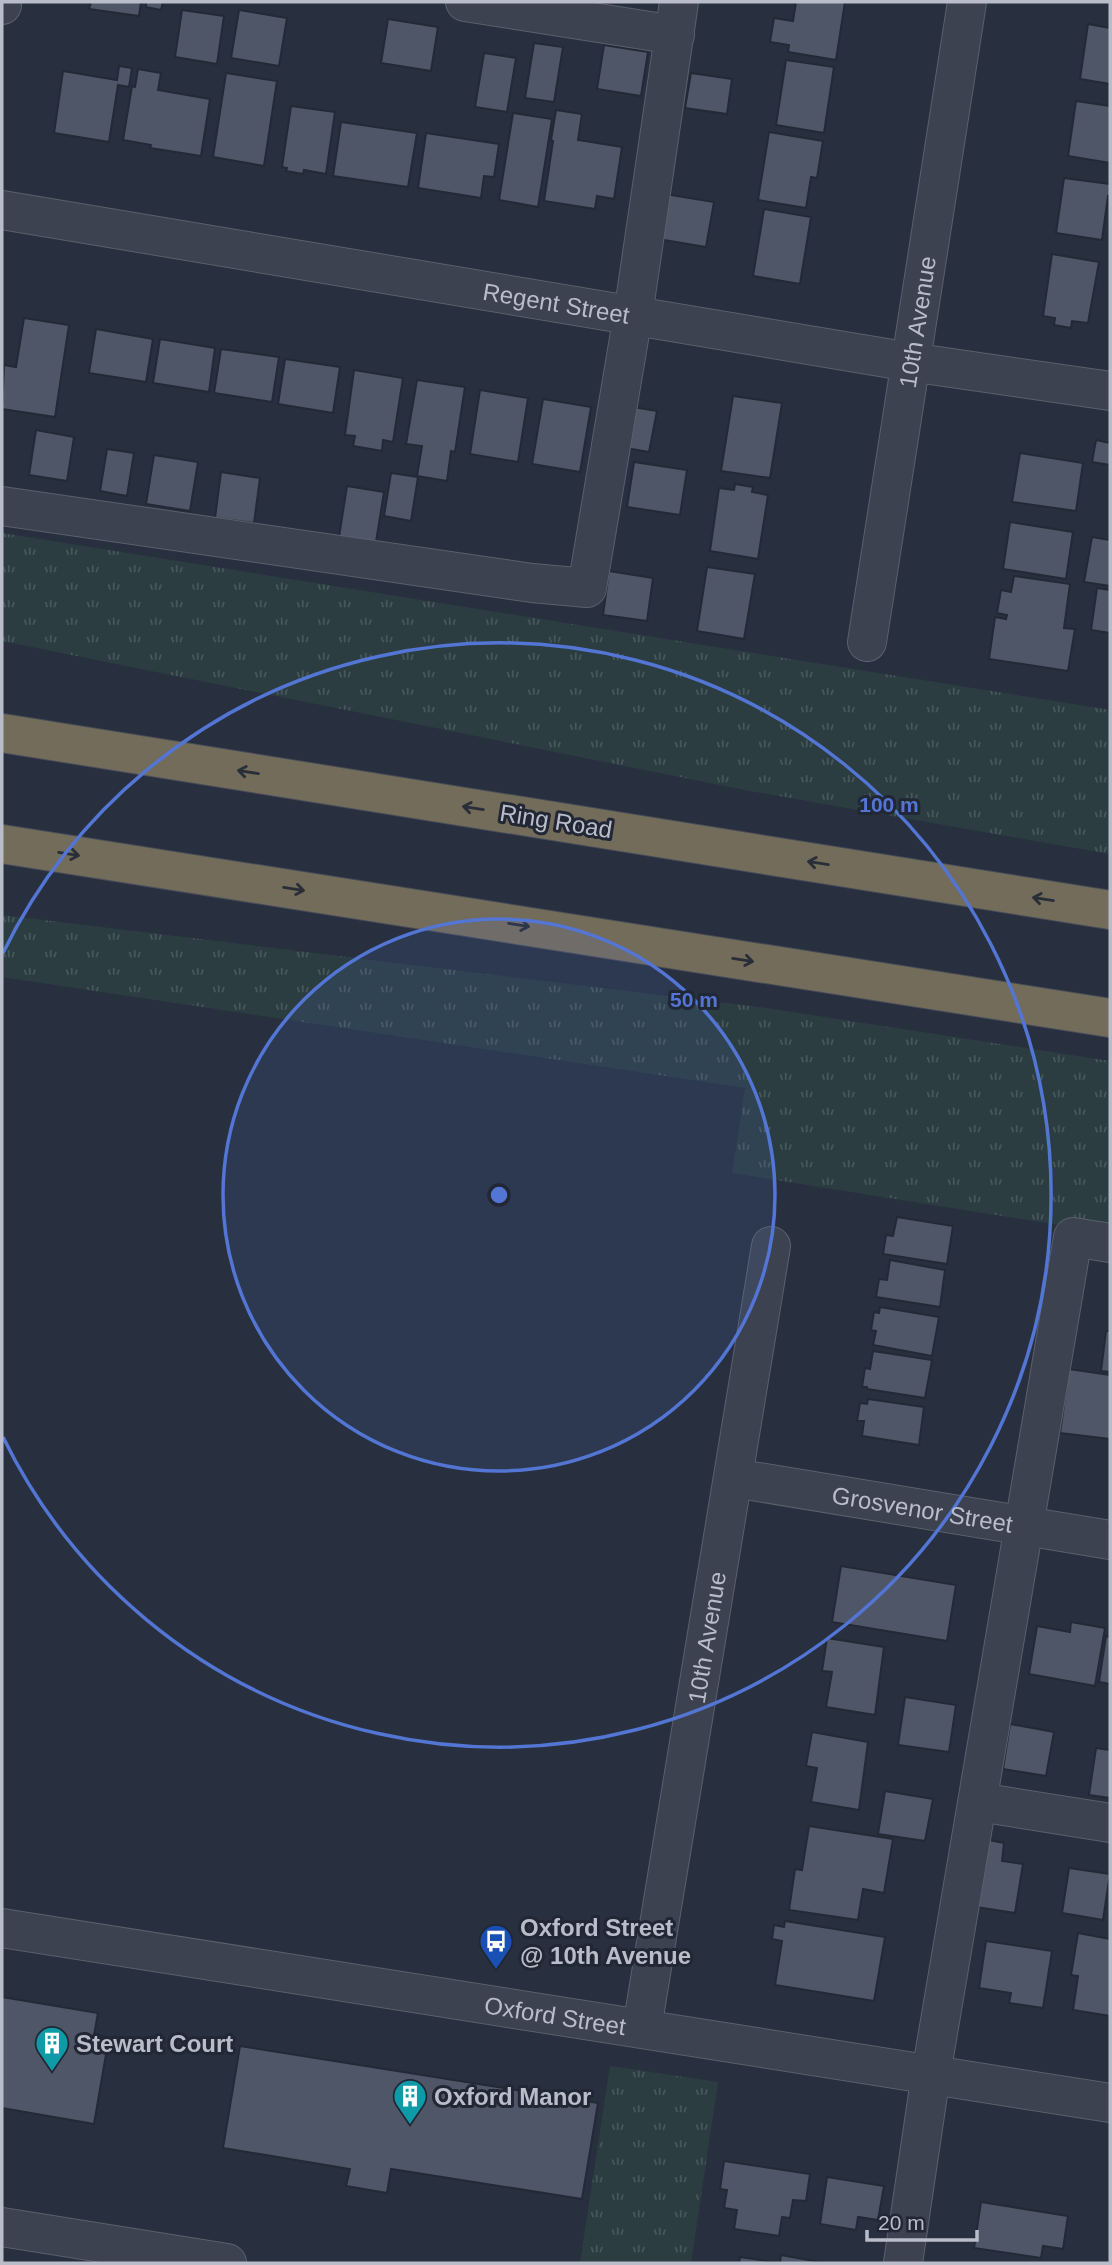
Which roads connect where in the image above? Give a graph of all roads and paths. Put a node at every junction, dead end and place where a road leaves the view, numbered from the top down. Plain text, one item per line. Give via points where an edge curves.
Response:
1 (465, 2) edge
2 (967, 2) edge
3 (677, 18) edge
4 (2, 210) edge
5 (633, 314) junction
6 (910, 362) junction
7 (1110, 391) edge
8 (2, 506) edge
9 (867, 642) dead end
10 (2, 706) edge
11 (2, 733) edge
12 (209, 766) junction
13 (7, 845) edge
14 (1110, 910) edge
15 (1110, 1018) edge
16 (1110, 1243) edge
17 (771, 1246) dead end
18 (734, 1478) junction
19 (1024, 1526) junction
20 (1110, 1540) edge
21 (979, 1802) junction
22 (1110, 1823) edge
23 (2, 1928) edge
24 (642, 2028) junction
25 (931, 2074) junction
26 (1110, 2103) edge
27 (2, 2227) edge
28 (227, 2263) edge
29 (903, 2263) edge

1 - 3 street
2 - 6 street, 10th Avenue
3 - 5 street
4 - 5 street, Regent Street
5 - 6 street, Regent Street
5 - 8 street via 587,588
6 - 7 street, Regent Street
6 - 9 street, 10th Avenue
10 - 12 highway
11 - 12 highway, Ring Road
14 -> 12 highway, Ring Road
13 -> 15 highway
16 - 19 street via 1073,1237
17 - 18 street, 10th Avenue
18 - 19 street, Grosvenor Street
18 - 24 street, 10th Avenue
19 - 20 street, Grosvenor Street
19 - 21 street
21 - 22 street
21 - 25 street
23 - 24 street, Oxford Street
24 - 25 street, Oxford Street
25 - 26 street, Oxford Street
25 - 29 street
27 - 28 street

